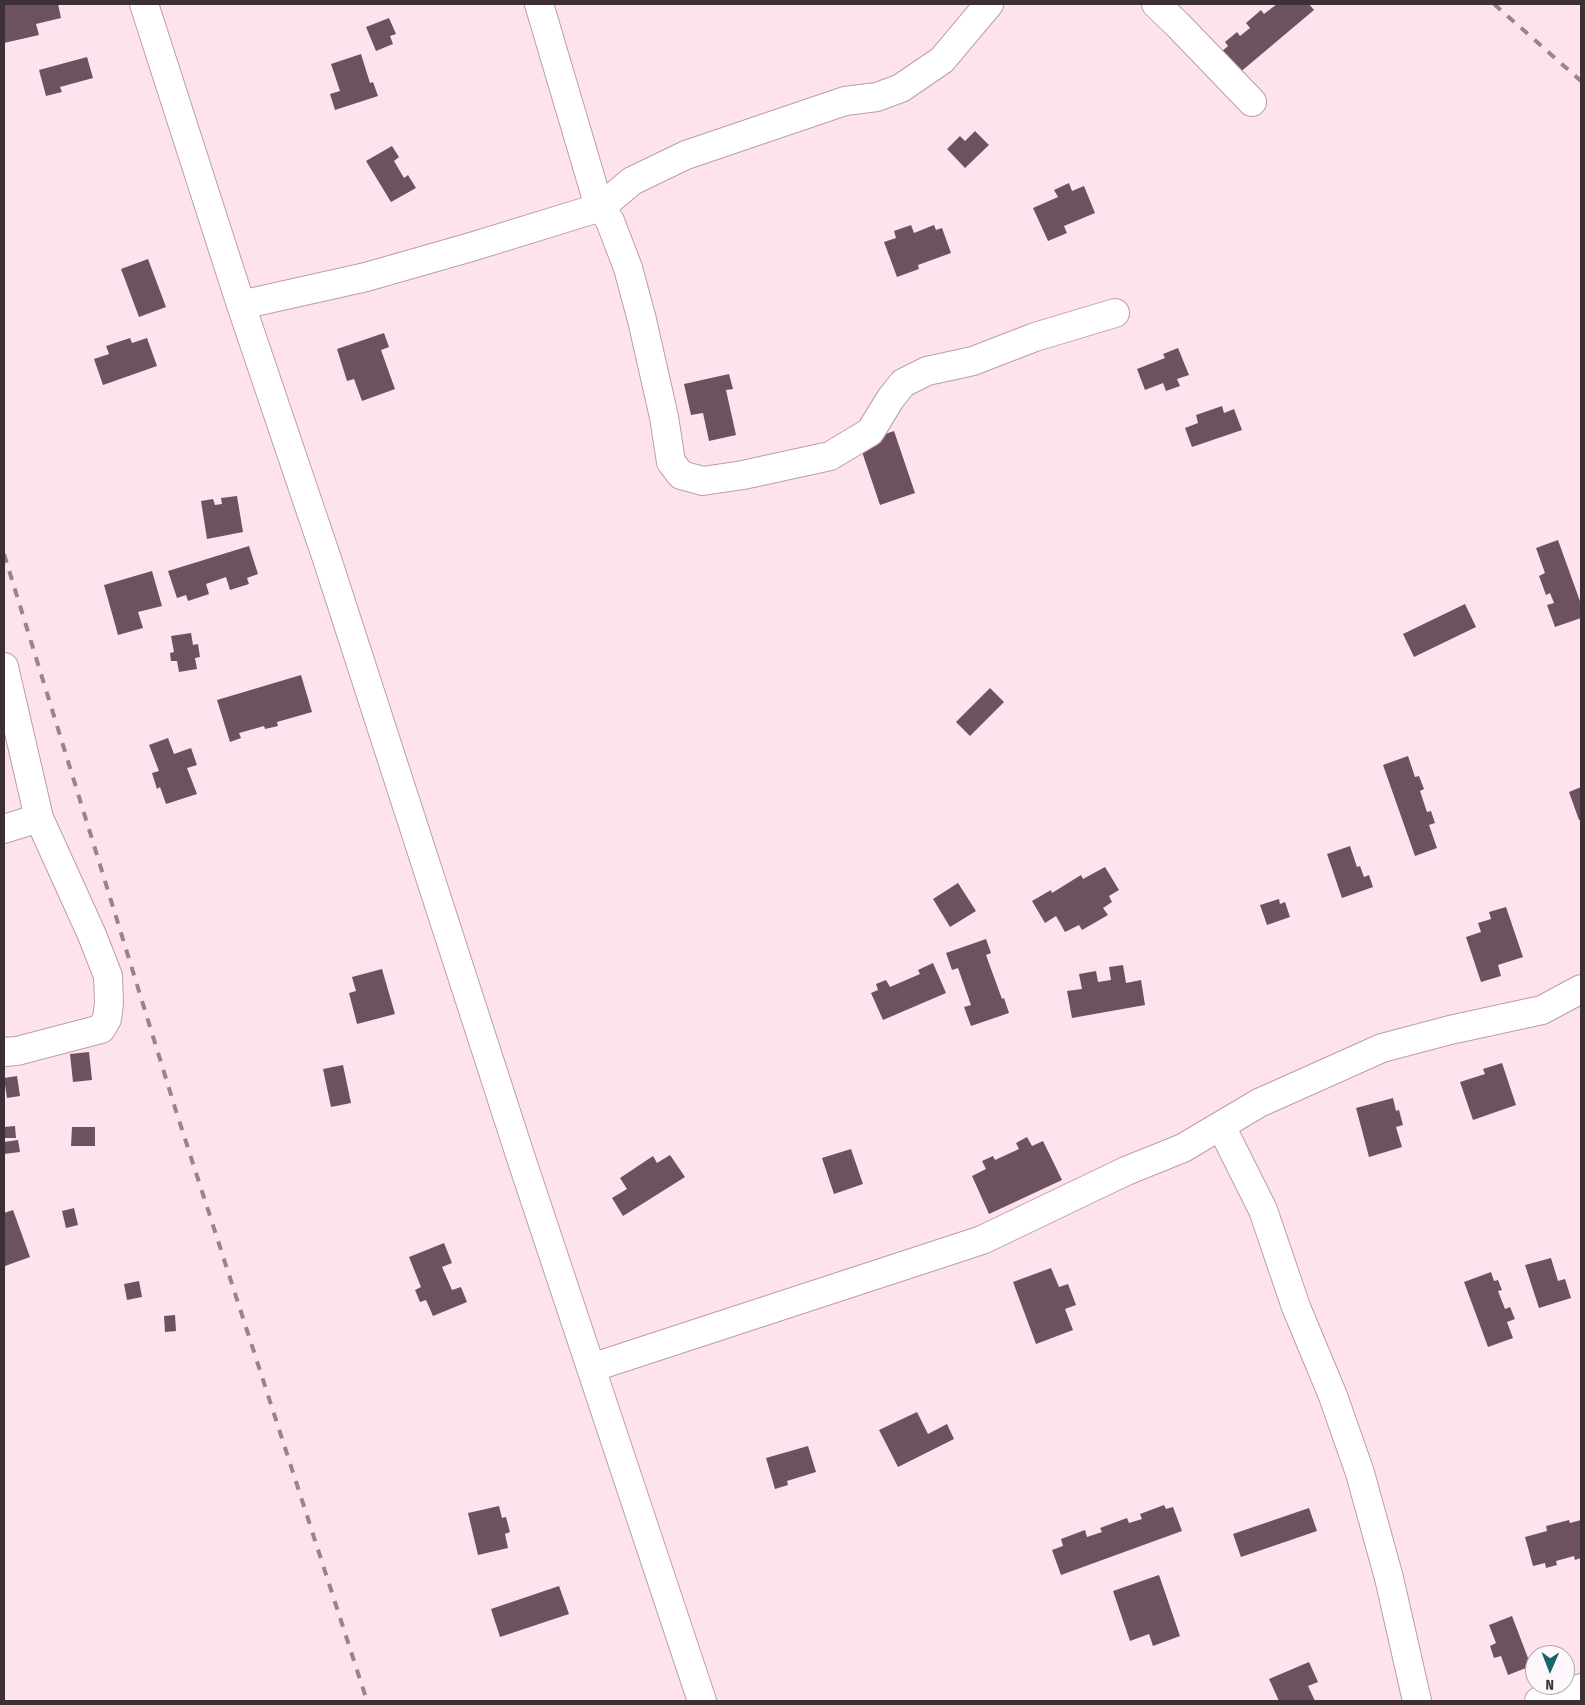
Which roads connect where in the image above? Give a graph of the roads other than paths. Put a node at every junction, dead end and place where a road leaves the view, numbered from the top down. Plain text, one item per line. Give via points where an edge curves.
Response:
1 (144, 4) edge
2 (539, 4) edge
3 (989, 4) edge
4 (1156, 4) edge
5 (1252, 102) dead end
6 (601, 207) junction
7 (241, 305) junction
8 (1116, 313) dead end
9 (4, 667) edge
10 (39, 818) junction
11 (4, 829) edge
12 (1581, 989) edge
13 (4, 1052) edge
14 (1221, 1126) junction
15 (591, 1368) junction
16 (1581, 1688) edge
17 (702, 1701) edge
18 (1417, 1701) edge
19 (1539, 1701) edge

1 - 7 street
2 - 6 street
3 - 6 street via 942,60 900,88 877,97 845,101 686,155 632,181
4 - 5 street
6 - 7 street via 366,277
6 - 8 street via 610,221 628,268 664,417 671,462 681,475 703,480 830,456 870,432 903,384 927,371 973,361 1035,337
7 - 15 street
9 - 10 street
10 - 11 street
10 - 13 street via 108,976 107,1019 101,1029
12 - 14 street via 1542,1010 1382,1048 1259,1103
14 - 15 street via 1183,1148 1126,1171 982,1240
14 - 18 street via 1263,1210 1296,1307 1360,1473 1389,1578
15 - 17 street
16 - 19 street

